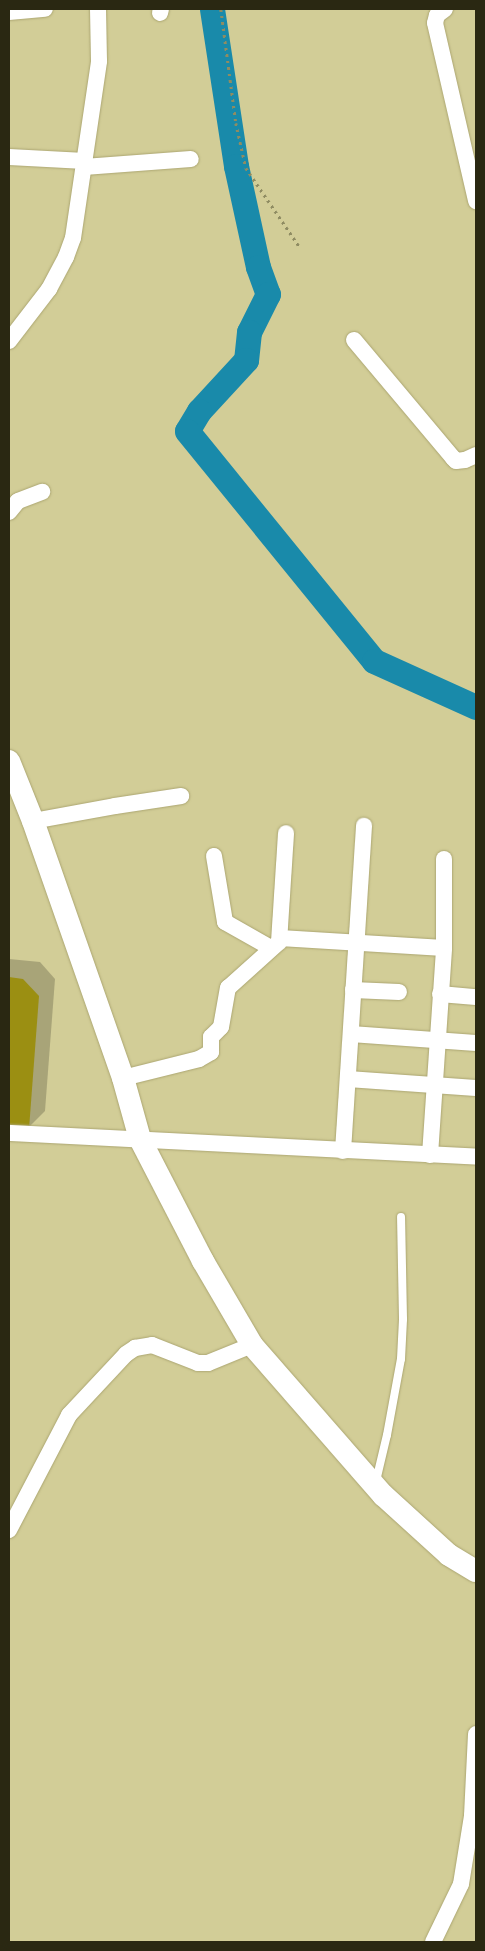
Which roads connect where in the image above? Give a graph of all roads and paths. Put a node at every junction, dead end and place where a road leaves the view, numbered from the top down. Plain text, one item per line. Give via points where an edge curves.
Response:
1 (45, 9) edge
2 (98, 9) edge
3 (221, 9) edge
4 (445, 9) edge
5 (9, 12) edge
6 (9, 157) edge
7 (192, 159) dead end
8 (84, 164) junction
9 (476, 202) edge
10 (299, 246) dead end
11 (354, 340) dead end
12 (9, 341) edge
13 (476, 455) edge
14 (42, 492) dead end
15 (9, 512) edge
16 (9, 761) edge
17 (181, 796) dead end
18 (33, 821) junction
19 (364, 826) dead end
20 (286, 832) dead end
21 (214, 856) dead end
22 (444, 859) dead end
23 (275, 943) junction
24 (356, 944) junction
25 (444, 948) junction
26 (354, 990) junction
27 (400, 992) dead end
28 (440, 994) junction
29 (476, 997) edge
30 (350, 1034) junction
31 (437, 1040) junction
32 (476, 1043) edge
33 (123, 1078) junction
34 (348, 1078) junction
35 (434, 1084) junction
36 (476, 1088) edge
37 (9, 1133) edge
38 (140, 1139) junction
39 (343, 1151) junction
40 (430, 1155) junction
41 (476, 1157) edge
42 (401, 1217) dead end
43 (252, 1345) junction
44 (375, 1485) junction
45 (9, 1530) edge
46 (476, 1571) edge
47 (476, 1734) edge
48 (433, 1942) edge

1 - 5 street
2 - 8 street via 99,61
3 - 10 path via 236,123 246,168
4 - 9 street via 437,15 435,23
6 - 8 street
7 - 8 street
8 - 12 street via 73,238 66,257 49,289
11 - 13 street via 456,461
14 - 15 street via 18,501
16 - 18 street
17 - 18 street
18 - 33 street
19 - 24 street
20 - 23 street
21 - 23 street via 225,922
22 - 25 street
23 - 24 street
23 - 33 street via 228,988 221,1027 211,1037 210,1052 199,1059
24 - 25 street
24 - 26 street
25 - 28 street
26 - 27 street
26 - 30 street
28 - 29 street
28 - 31 street
30 - 31 street
30 - 34 street
31 - 32 street
31 - 35 street
33 - 38 street
34 - 35 street
34 - 39 street
35 - 36 street
35 - 40 street
37 - 38 street
38 - 39 street
38 - 43 street via 203,1262
39 - 40 street
40 - 41 street
42 - 44 lane via 401,1359
43 - 44 street
43 - 45 street via 208,1363 198,1363 152,1345 135,1348 126,1354 69,1415
44 - 46 street via 449,1555
47 - 48 street via 472,1816 461,1884

